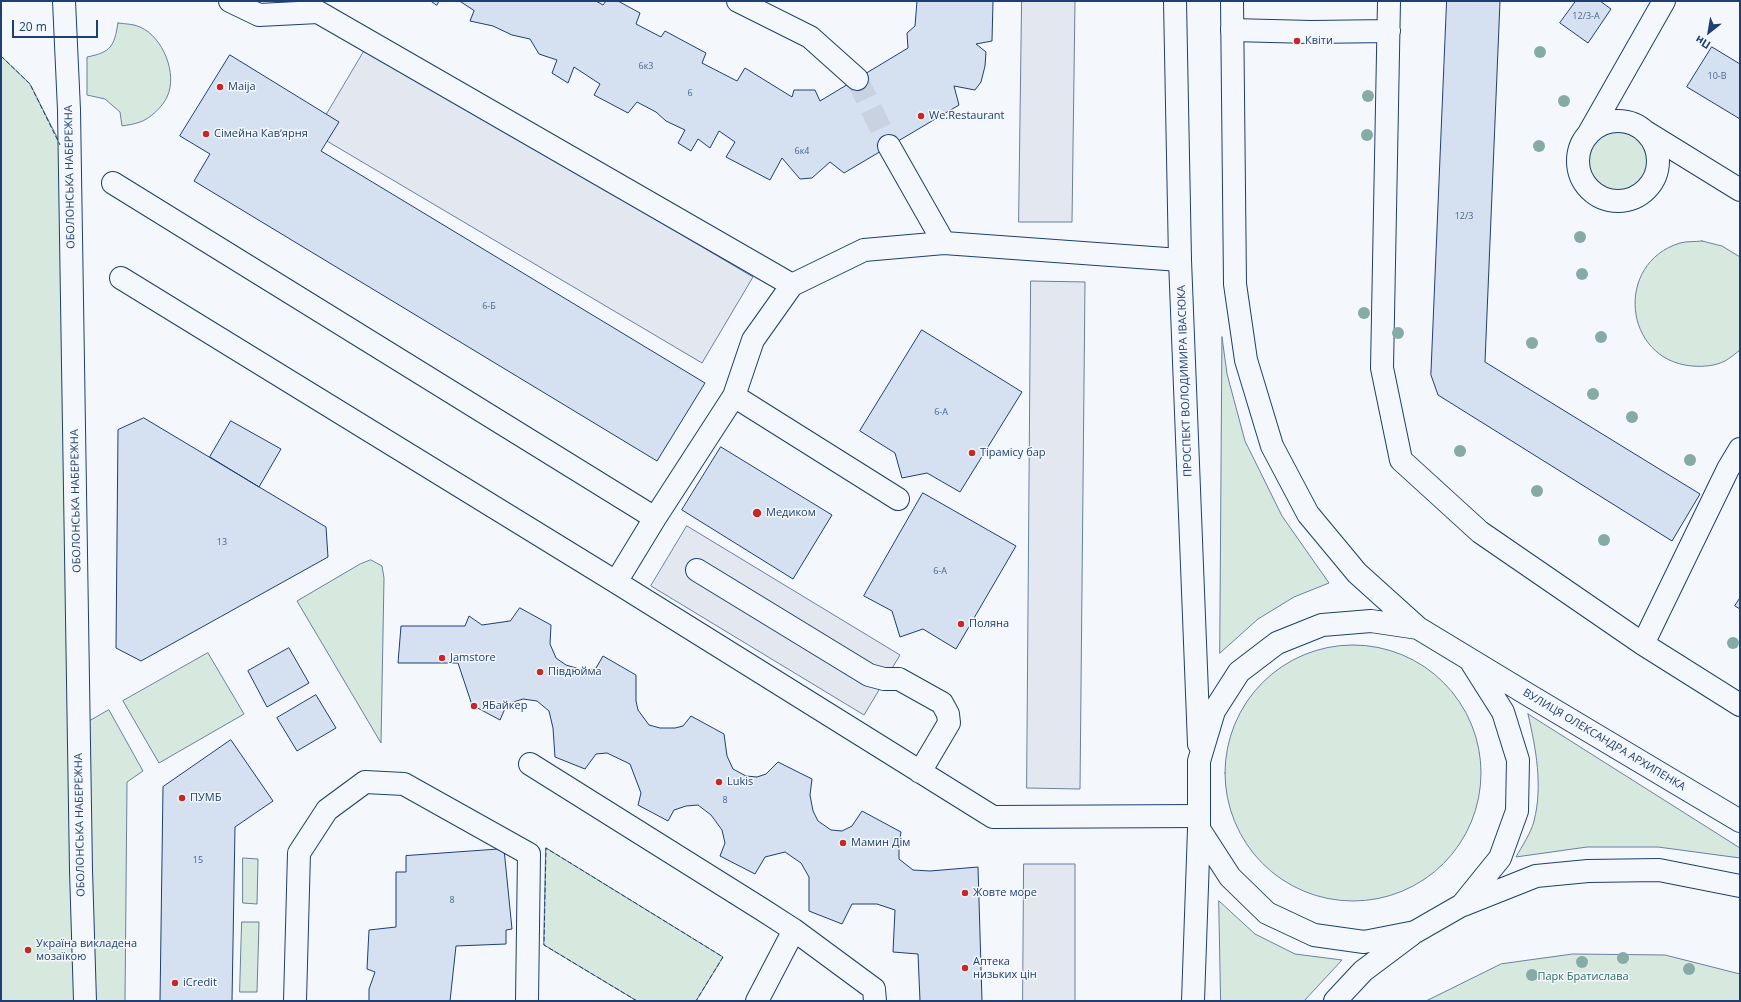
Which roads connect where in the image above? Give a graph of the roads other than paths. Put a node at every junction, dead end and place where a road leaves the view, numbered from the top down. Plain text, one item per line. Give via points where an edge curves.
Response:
1 (64, 1) edge
2 (230, 1) edge
3 (738, 1) edge
4 (1175, 1) edge
5 (1232, 1) edge
6 (1389, 1) edge
7 (1664, 1) edge
8 (318, 6) edge
9 (1232, 30) junction
10 (1388, 31) junction
11 (857, 79) tunnel mouth
12 (1646, 132) junction
13 (1588, 136) junction
14 (889, 146) tunnel mouth
15 (113, 183) dead end
16 (1740, 190) edge
17 (944, 243) junction
18 (1180, 260) junction
19 (121, 278) dead end
20 (792, 285) junction
21 (734, 396) junction
22 (1740, 449) edge
23 (898, 499) dead end
24 (655, 518) junction
25 (697, 570) dead end
26 (616, 582) junction
27 (1418, 628) junction
28 (1643, 644) junction
29 (1468, 657) junction
30 (1740, 704) edge
31 (1199, 761) junction
32 (530, 764) dead end
33 (920, 772) junction
34 (1199, 822) junction
35 (1740, 822) edge
36 (1740, 886) edge
37 (1462, 905) junction
38 (794, 930) junction
39 (1415, 932) junction
40 (85, 1001) edge
41 (294, 1001) edge
42 (527, 1001) edge
43 (757, 1001) edge
44 (874, 1001) edge
45 (1193, 1001) edge
46 (1335, 1001) edge

1 - 40 main road, ОБОЛОНСЬКА НАБЕРЕЖНА via 69,118
2 - 8 main road via 259,15
3 - 11 main road via 810,37
4 - 18 main road, ПРОСПЕКТ ВОЛОДИМИРА ІВАСЮКА
5 - 9 main road
6 - 10 main road
7 - 13 main road
8 - 20 main road
9 - 10 main road
9 - 27 main road via 1235,284 1246,360 1272,446 1308,514 1357,573
10 - 28 main road via 1382,368 1401,460 1480,532
12 - 13 main road via 1623,121 1610,122 1598,127
12 - 13 main road via 1654,143 1658,155 1658,169 1653,181 1644,191 1633,198 1620,201 1607,199 1595,193 1586,184 1580,172 1581,146
12 - 16 main road
14 - 17 main road
15 - 24 main road
17 - 18 main road
17 - 20 main road via 864,250
18 - 31 main road, ПРОСПЕКТ ВОЛОДИМИРА ІВАСЮКА
19 - 26 main road
20 - 21 main road via 752,340
21 - 23 main road
21 - 24 main road
22 - 28 main road
24 - 26 main road
25 - 33 main road via 869,675 899,679 942,703 948,714 949,723
26 - 33 main road
27 - 29 main road, ВУЛИЦЯ ОЛЕКСАНДРА АРХИПЕНКА
27 - 31 main road via 1371,621 1322,625 1277,643 1239,672 1214,711
28 - 30 main road
29 - 35 main road, ВУЛИЦЯ ОЛЕКСАНДРА АРХИПЕНКА
29 - 37 main road via 1503,712 1518,760 1517,811 1500,858
31 - 34 main road
32 - 38 main road
33 - 34 main road via 994,817
34 - 39 main road via 1230,878 1267,913 1314,935 1364,942
34 - 45 main road
36 - 37 main road via 1659,870 1588,871 1536,876
37 - 39 main road
38 - 43 main road
38 - 44 main road via 874,989
39 - 46 main road via 1363,971
41 - 42 main road via 299,853 327,810 365,782 404,784 529,854

